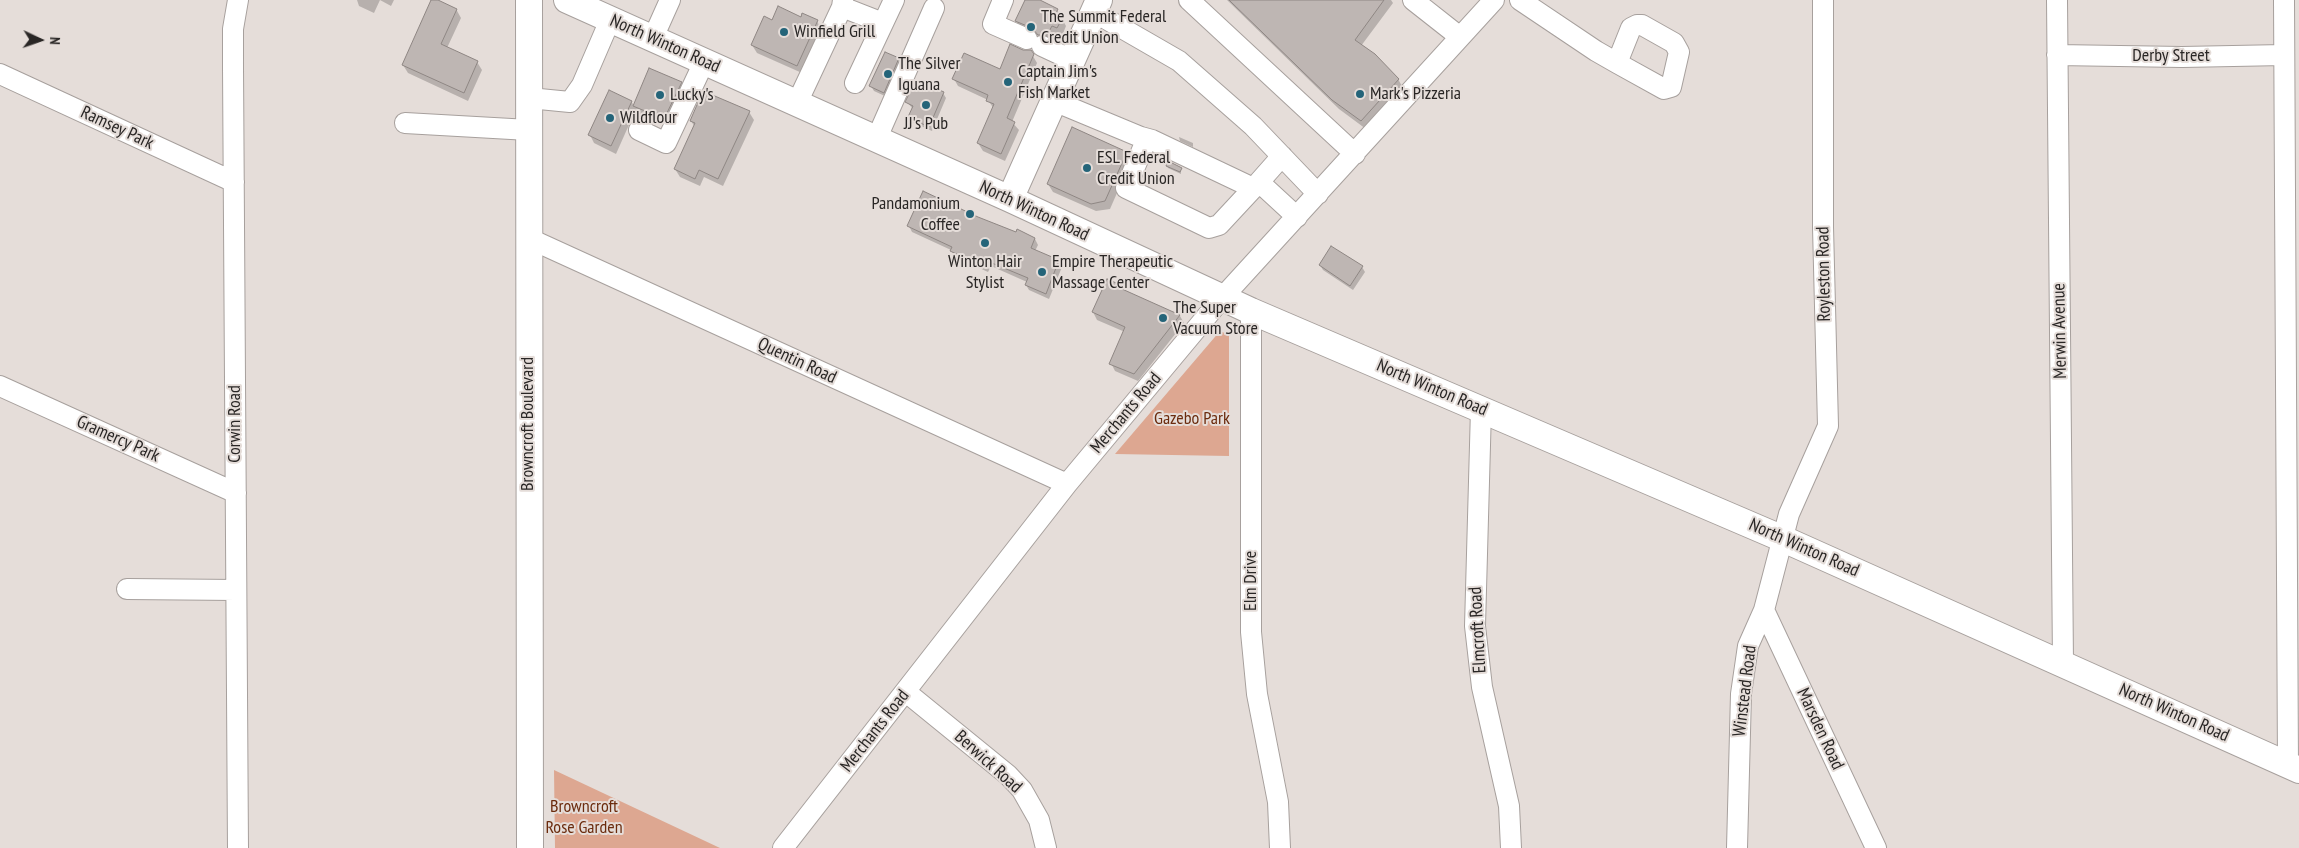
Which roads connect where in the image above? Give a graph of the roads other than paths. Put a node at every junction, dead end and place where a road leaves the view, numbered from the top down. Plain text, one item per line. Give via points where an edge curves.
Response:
1 (238, 0) edge
2 (529, 0) edge
3 (567, 0) edge
4 (670, 0) edge
5 (894, 0) edge
6 (1003, 0) edge
7 (1189, 0) edge
8 (1413, 0) edge
9 (1494, 0) edge
10 (1520, 0) edge
11 (1823, 0) edge
12 (2057, 0) edge
13 (2284, 0) edge
14 (842, 4) edge
15 (1093, 4) edge
16 (934, 8) dead end
17 (610, 20) junction
18 (883, 23) junction
19 (1460, 37) junction
20 (653, 38) junction
21 (2057, 55) junction
22 (2284, 55) junction
23 (1072, 60) junction
24 (704, 62) junction
25 (1617, 63) dead end
26 (0, 74) edge
27 (856, 84) dead end
28 (529, 98) junction
29 (1054, 101) junction
30 (797, 103) junction
31 (405, 122) dead end
32 (528, 130) junction
33 (639, 130) dead end
34 (1141, 137) junction
35 (876, 140) junction
36 (1354, 154) junction
37 (1282, 156) junction
38 (234, 182) junction
39 (1256, 185) junction
40 (1318, 194) junction
41 (1010, 200) junction
42 (1297, 216) junction
43 (528, 238) junction
44 (1222, 298) junction
45 (1251, 311) junction
46 (0, 386) edge
47 (1481, 409) junction
48 (1067, 484) junction
49 (236, 493) junction
50 (1781, 538) junction
51 (127, 589) dead end
52 (236, 590) junction
53 (1764, 610) junction
54 (2063, 662) junction
55 (906, 692) junction
56 (2294, 767) edge
57 (238, 848) edge
58 (530, 848) edge
59 (783, 848) edge
60 (1046, 848) edge
61 (1280, 848) edge
62 (1510, 848) edge
63 (1738, 848) edge
64 (1876, 848) edge

1 - 38 street, Corwin Road via 234,29
2 - 28 main road, Browncroft Boulevard
3 - 17 main road, North Winton Road
4 - 20 street
5 - 18 street
6 - 23 street via 993,24
7 - 36 street
8 - 19 street
9 - 19 street, Merchants Road
10 - 25 street
11 - 50 street, Royleston Road via 1823,227 1828,426
12 - 21 street, Merwin Avenue
13 - 22 street
14 - 18 street
14 - 30 street
15 - 23 main road
15 - 37 street via 1179,61
16 - 35 street
17 - 20 main road, North Winton Road
17 - 28 street via 582,85 570,102
18 - 27 street
19 - 36 street, Merchants Road
20 - 24 main road, North Winton Road
21 - 22 street, Derby Street
21 - 54 street, Merwin Avenue
22 - 56 street
23 - 29 main road
24 - 30 main road, North Winton Road
24 - 33 street via 666,143
26 - 38 street, Ramsey Park
28 - 32 main road, Browncroft Boulevard
29 - 34 street
29 - 41 main road
30 - 35 main road, North Winton Road
31 - 32 street
32 - 43 main road, Browncroft Boulevard
34 - 39 street
34 - 39 street via 1145,143 1126,188 1209,228 1219,225
35 - 41 main road, North Winton Road
36 - 40 street, Merchants Road
37 - 39 street
37 - 40 street
38 - 49 street, Corwin Road
39 - 42 street
40 - 42 street, Merchants Road
41 - 44 main road, North Winton Road
42 - 44 street, Merchants Road
43 - 48 street, Quentin Road
43 - 58 main road, Browncroft Boulevard
44 - 45 main road, North Winton Road
44 - 48 street, Merchants Road
45 - 47 main road, North Winton Road
45 - 61 street, Elm Drive via 1251,632 1257,694 1277,793
46 - 49 street, Gramercy Park
47 - 50 main road, North Winton Road
47 - 62 street, Elmcroft Road via 1475,626 1482,687 1509,806
48 - 55 street, Merchants Road
49 - 52 street, Corwin Road
50 - 53 street, Winstead Road
50 - 54 main road, North Winton Road
51 - 52 street
52 - 57 street, Corwin Road
53 - 63 street, Winstead Road via 1748,646 1741,694
53 - 64 street, Marsden Road
54 - 56 main road, North Winton Road
55 - 59 street, Merchants Road
55 - 60 street, Berwick Road via 1022,790 1040,820

